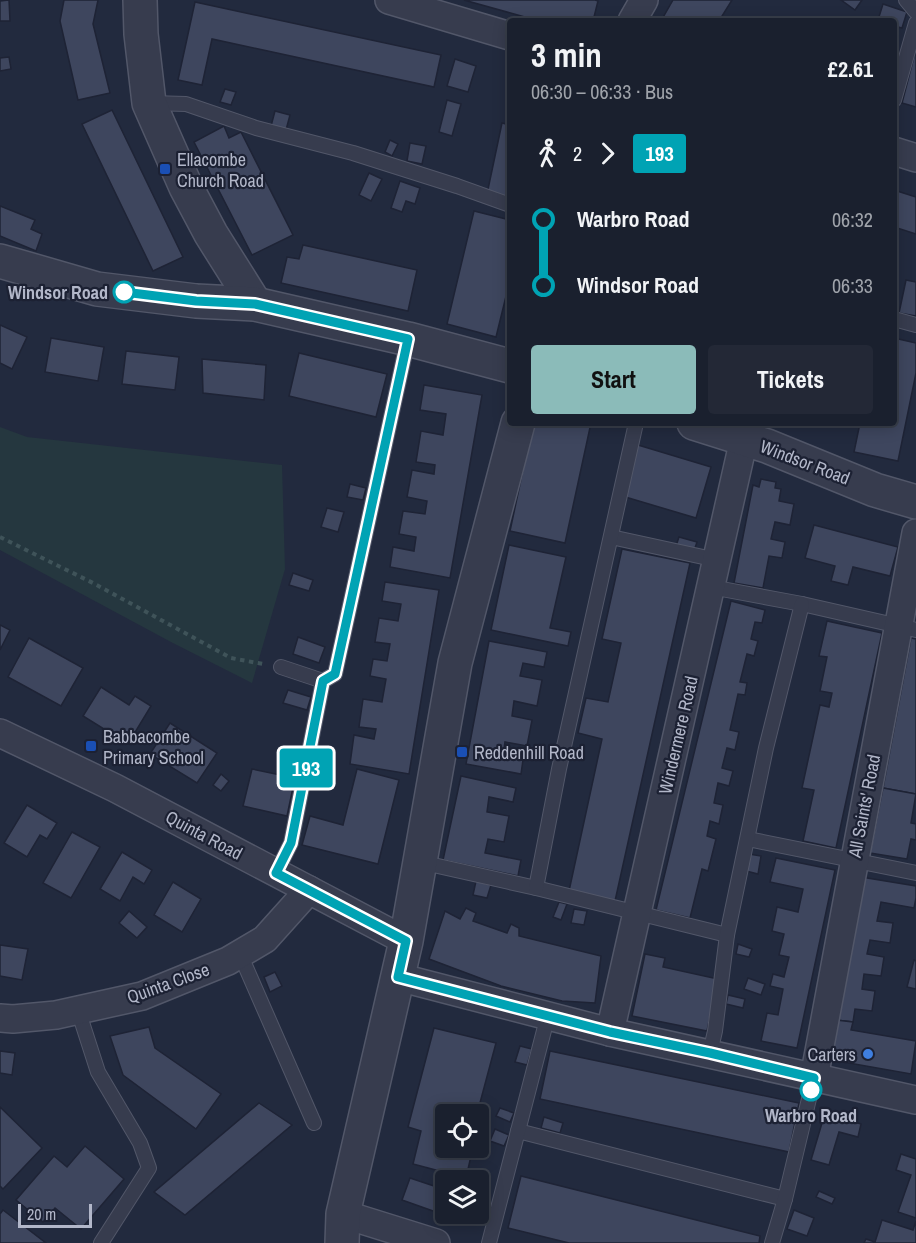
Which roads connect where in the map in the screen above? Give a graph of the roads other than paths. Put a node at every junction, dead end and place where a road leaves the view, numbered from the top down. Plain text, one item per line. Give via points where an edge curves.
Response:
1 (140, 0) edge
2 (389, 0) edge
3 (644, 0) edge
4 (906, 0) edge
5 (916, 12) edge
6 (634, 18) edge
7 (916, 23) edge
8 (507, 35) edge
9 (897, 90) edge
10 (149, 103) junction
11 (897, 152) edge
12 (916, 158) edge
13 (507, 204) edge
14 (0, 261) edge
15 (255, 304) junction
16 (897, 320) edge
17 (916, 325) edge
18 (408, 339) junction
19 (507, 365) edge
20 (517, 426) edge
21 (635, 426) edge
22 (703, 426) edge
23 (744, 439) junction
24 (916, 502) edge
25 (916, 533) edge
26 (611, 537) junction
27 (717, 560) junction
28 (711, 587) junction
29 (802, 604) junction
30 (907, 628) edge
31 (281, 667) road end
32 (323, 681) junction
33 (0, 733) edge
34 (748, 839) junction
35 (853, 861) junction
36 (420, 862) junction
37 (276, 873) junction
38 (916, 873) edge
39 (536, 888) junction
40 (309, 890) junction
41 (637, 914) junction
42 (727, 935) junction
43 (406, 941) junction
44 (240, 954) junction
45 (398, 977) junction
46 (78, 1011) junction
47 (548, 1015) junction
48 (0, 1018) edge
49 (610, 1032) junction
50 (710, 1053) junction
51 (814, 1078) junction
52 (916, 1100) edge
53 (314, 1123) dead end
54 (518, 1131) junction
55 (785, 1199) junction
56 (342, 1229) edge
57 (101, 1243) edge
58 (436, 1243) edge
59 (489, 1243) edge
60 (771, 1243) edge

1 - 10 street
2 - 8 street
3 - 6 street
4 - 5 lane
7 - 9 lane
10 - 13 lane via 186,104
10 - 15 street via 211,234
11 - 12 street
14 - 15 street via 97,289
15 - 18 street
16 - 17 lane
18 - 19 street
18 - 32 lane via 335,674
20 - 36 street via 455,663
21 - 26 lane
22 - 23 street, Windsor Road
23 - 24 street, Windsor Road
23 - 27 street, Windermere Road
25 - 30 street, All Saints' Road
26 - 27 lane
26 - 39 lane
27 - 28 street, Windermere Road
28 - 29 lane
28 - 41 street, Windermere Road
29 - 30 lane
29 - 34 lane
30 - 35 street, All Saints' Road
31 - 32 lane
32 - 37 lane via 291,843
33 - 37 street, Quinta Road
34 - 35 lane
34 - 42 lane
35 - 38 lane
35 - 51 street, All Saints' Road
36 - 39 lane
36 - 43 street
37 - 40 street, Quinta Road
39 - 41 lane
40 - 43 street, Quinta Road
40 - 44 street, Quinta Close via 265,939
41 - 42 lane
41 - 49 street, Windermere Road
42 - 50 lane
43 - 45 street
44 - 46 street, Quinta Close via 142,996
44 - 53 lane
45 - 47 street
45 - 56 street
46 - 48 street, Quinta Close via 56,1016
46 - 57 lane via 98,1071 140,1143 149,1168
47 - 49 street
47 - 54 lane
49 - 50 street
50 - 51 street
51 - 52 street
51 - 55 lane
54 - 55 lane
54 - 59 lane
55 - 60 lane
56 - 58 street

